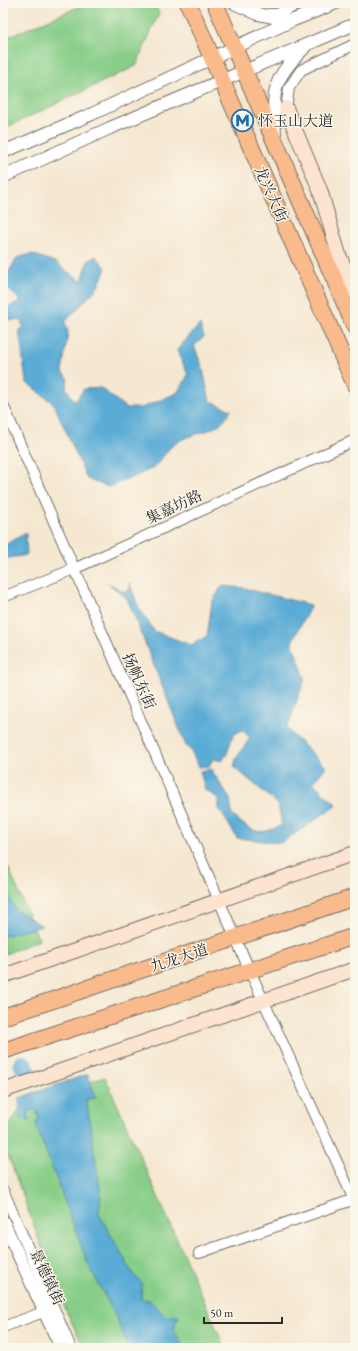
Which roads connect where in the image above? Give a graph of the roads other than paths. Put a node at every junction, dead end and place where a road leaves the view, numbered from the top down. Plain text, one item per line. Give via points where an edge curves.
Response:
1 (188, 3) edge
2 (215, 3) edge
3 (234, 3) edge
4 (302, 3) edge
5 (336, 3) edge
6 (258, 14) junction
7 (291, 21) junction
8 (355, 24) edge
9 (308, 44) junction
10 (355, 44) edge
11 (235, 46) junction
12 (212, 57) junction
13 (245, 70) junction
14 (221, 80) junction
15 (286, 108) joint
16 (275, 141) junction
17 (3, 152) edge
18 (3, 177) edge
19 (355, 292) edge
20 (355, 327) edge
21 (355, 385) edge
22 (3, 405) edge
23 (355, 440) edge
24 (74, 569) junction
25 (3, 597) edge
26 (355, 853) edge
27 (355, 897) edge
28 (219, 900) junction
29 (355, 936) edge
30 (236, 939) junction
31 (249, 969) junction
32 (355, 969) edge
33 (3, 976) edge
34 (264, 1001) junction
35 (3, 1017) edge
36 (3, 1051) edge
37 (3, 1091) edge
38 (3, 1190) edge
39 (355, 1200) edge
40 (3, 1221) edge
41 (199, 1253) dead end
42 (46, 1312) junction
43 (3, 1327) edge
44 (61, 1348) edge
45 (71, 1348) edge

1 - 12 main road, 龙兴大街
2 - 11 main road, 龙兴大街
3 - 6 street
4 - 6 street via 277,14
5 - 7 street
6 - 7 street
7 - 11 street
8 - 9 street
9 - 13 street
9 - 16 street via 285,68 278,82 273,98
10 - 15 street via 301,70 289,88
11 - 12 street
11 - 13 main road, 龙兴大街
12 - 14 main road, 龙兴大街
12 - 17 street via 92,114
13 - 14 street
13 - 16 main road, 龙兴大街
14 - 18 street
14 - 21 main road, 龙兴大街
15 - 19 main road via 320,190 339,255
16 - 20 main road, 龙兴大街
22 - 24 street, 扬帆东街
23 - 24 street, 集嘉坊路
24 - 25 street, 集嘉坊路
24 - 28 street, 扬帆东街
26 - 28 main road
27 - 30 main road, 九龙大道
28 - 30 street, 扬帆东街
28 - 33 main road
29 - 31 main road
30 - 31 street, 扬帆东街
30 - 35 main road, 九龙大道
31 - 34 street, 扬帆东街
31 - 36 main road
32 - 34 main road
34 - 37 main road
34 - 39 street, 扬帆东街
38 - 45 street
39 - 41 street
40 - 42 street, 景德镇街
42 - 43 street
42 - 44 street, 景德镇街

